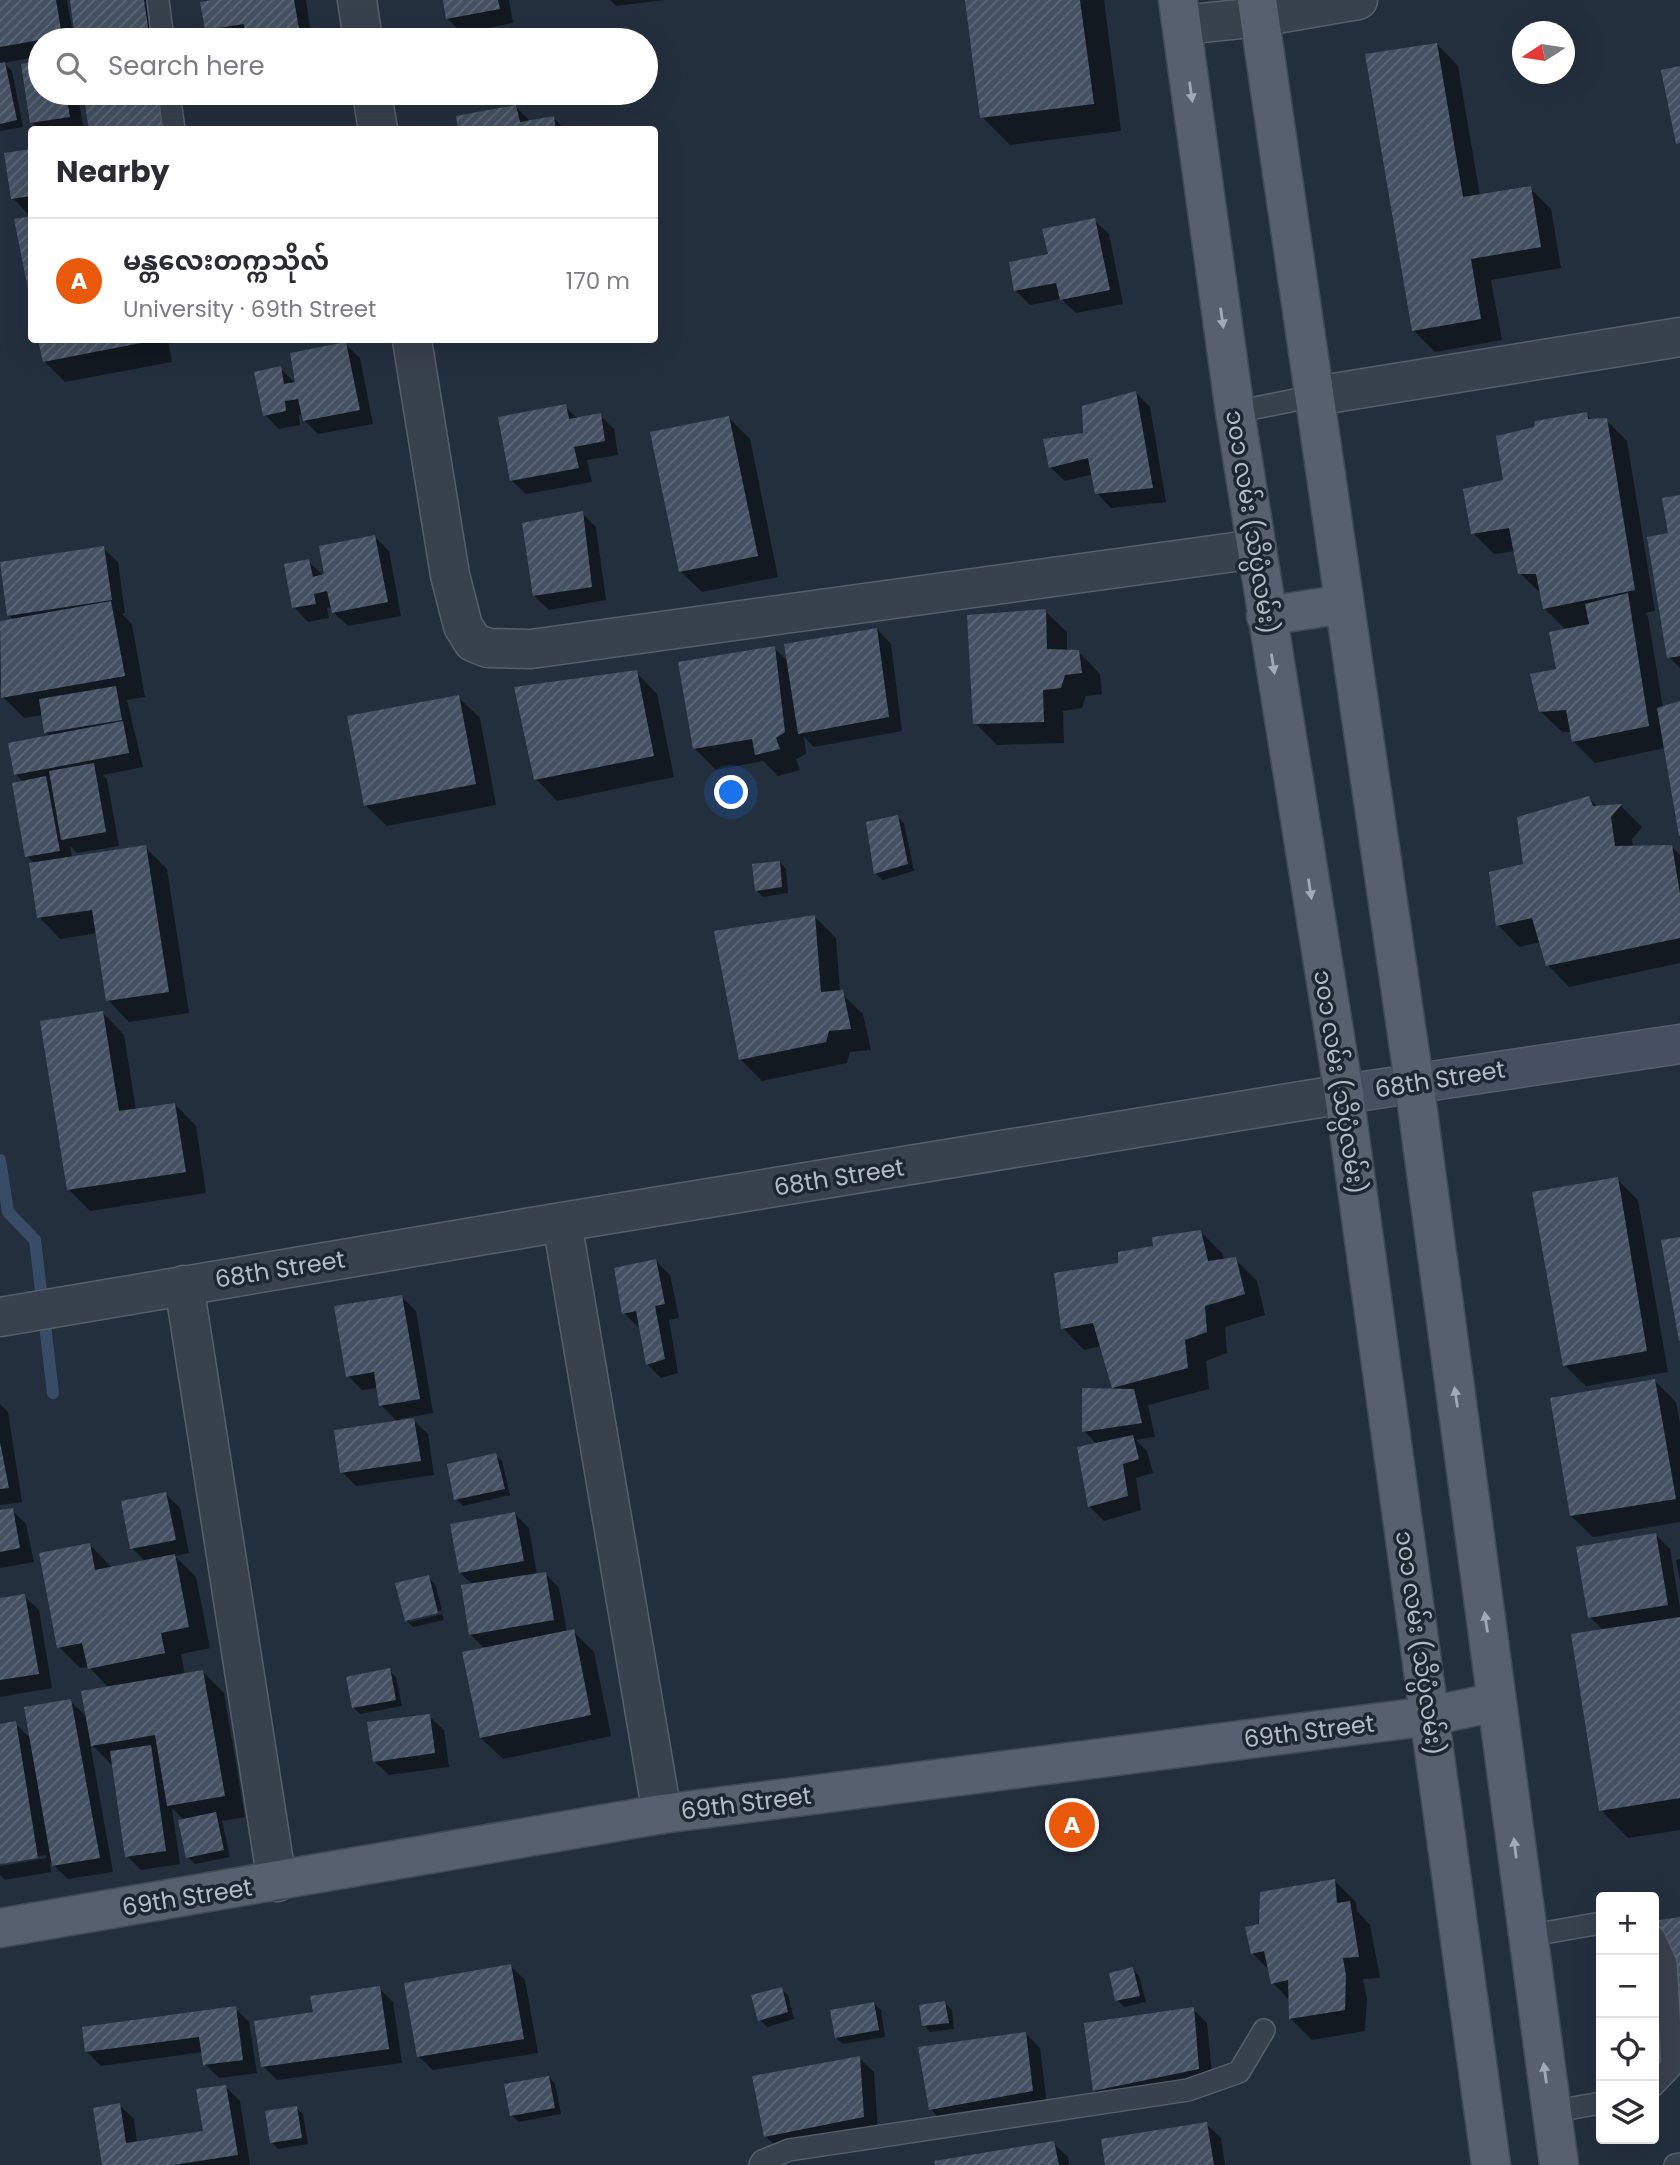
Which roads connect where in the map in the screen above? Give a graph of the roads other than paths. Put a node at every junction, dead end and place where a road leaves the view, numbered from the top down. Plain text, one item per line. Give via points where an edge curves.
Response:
1 (158, 0) edge
2 (356, 0) edge
3 (1359, 0) edge
4 (1258, 8) edge
5 (1180, 12) edge
6 (162, 28) edge
7 (361, 28) edge
8 (171, 105) edge
9 (374, 105) edge
10 (173, 126) edge
11 (377, 126) edge
12 (1680, 337) edge
13 (412, 343) edge
14 (1315, 396) junction
15 (1235, 412) junction
16 (1256, 549) junction
17 (1344, 604) junction
18 (1266, 616) junction
19 (1680, 1044) edge
20 (1414, 1082) junction
21 (1343, 1094) junction
22 (562, 1222) junction
23 (184, 1285) junction
24 (0, 1317) edge
25 (1496, 1702) junction
26 (1430, 1716) junction
27 (662, 1814) junction
28 (277, 1882) junction
29 (1596, 1924) edge
30 (0, 1928) edge
31 (1527, 1936) junction
32 (1659, 1948) edge
33 (1264, 2029) dead end
34 (1658, 2081) edge
35 (1596, 2103) edge
36 (1550, 2112) junction
37 (760, 2165) edge
38 (1492, 2165) edge
39 (1559, 2165) edge

1 - 6 lane
2 - 7 street
3 - 4 street
4 - 5 street
4 - 14 main road
5 -> 15 main road, ၁၀၁ လမ်း (သိပ္ပံလမ်း)
8 - 10 lane
9 - 11 street
12 - 14 street
13 - 16 street via 450,575 463,626 473,642 488,648 544,647
14 - 15 lane
14 - 17 main road
15 - 16 main road, ၁၀၁ လမ်း (သိပ္ပံလမ်း)
16 - 18 main road, ၁၀၁ လမ်း (သိပ္ပံလမ်း)
17 - 18 main road
17 - 20 main road
18 -> 21 main road, ၁၀၁ လမ်း (သိပ္ပံလမ်း)
19 - 20 main road, 68th Street
20 - 21 main road, 68th Street
25 -> 20 main road
21 - 22 street, 68th Street
21 - 26 main road, ၁၀၁ လမ်း (သိပ္ပံလမ်း)
22 - 23 street, 68th Street
22 - 27 street
23 - 24 street, 68th Street
23 - 28 street
25 - 26 main road, 69th Street
31 -> 25 main road
26 - 27 main road, 69th Street
26 - 38 main road, ၁၀၁ လမ်း (သိပ္ပံလမ်း)
27 - 28 main road, 69th Street
28 - 30 main road, 69th Street
29 - 31 lane
36 -> 31 main road
32 - 34 lane via 1666,1963 1672,2066
33 - 37 lane via 1239,2072 1188,2090 789,2150
35 - 36 lane
36 - 39 main road

